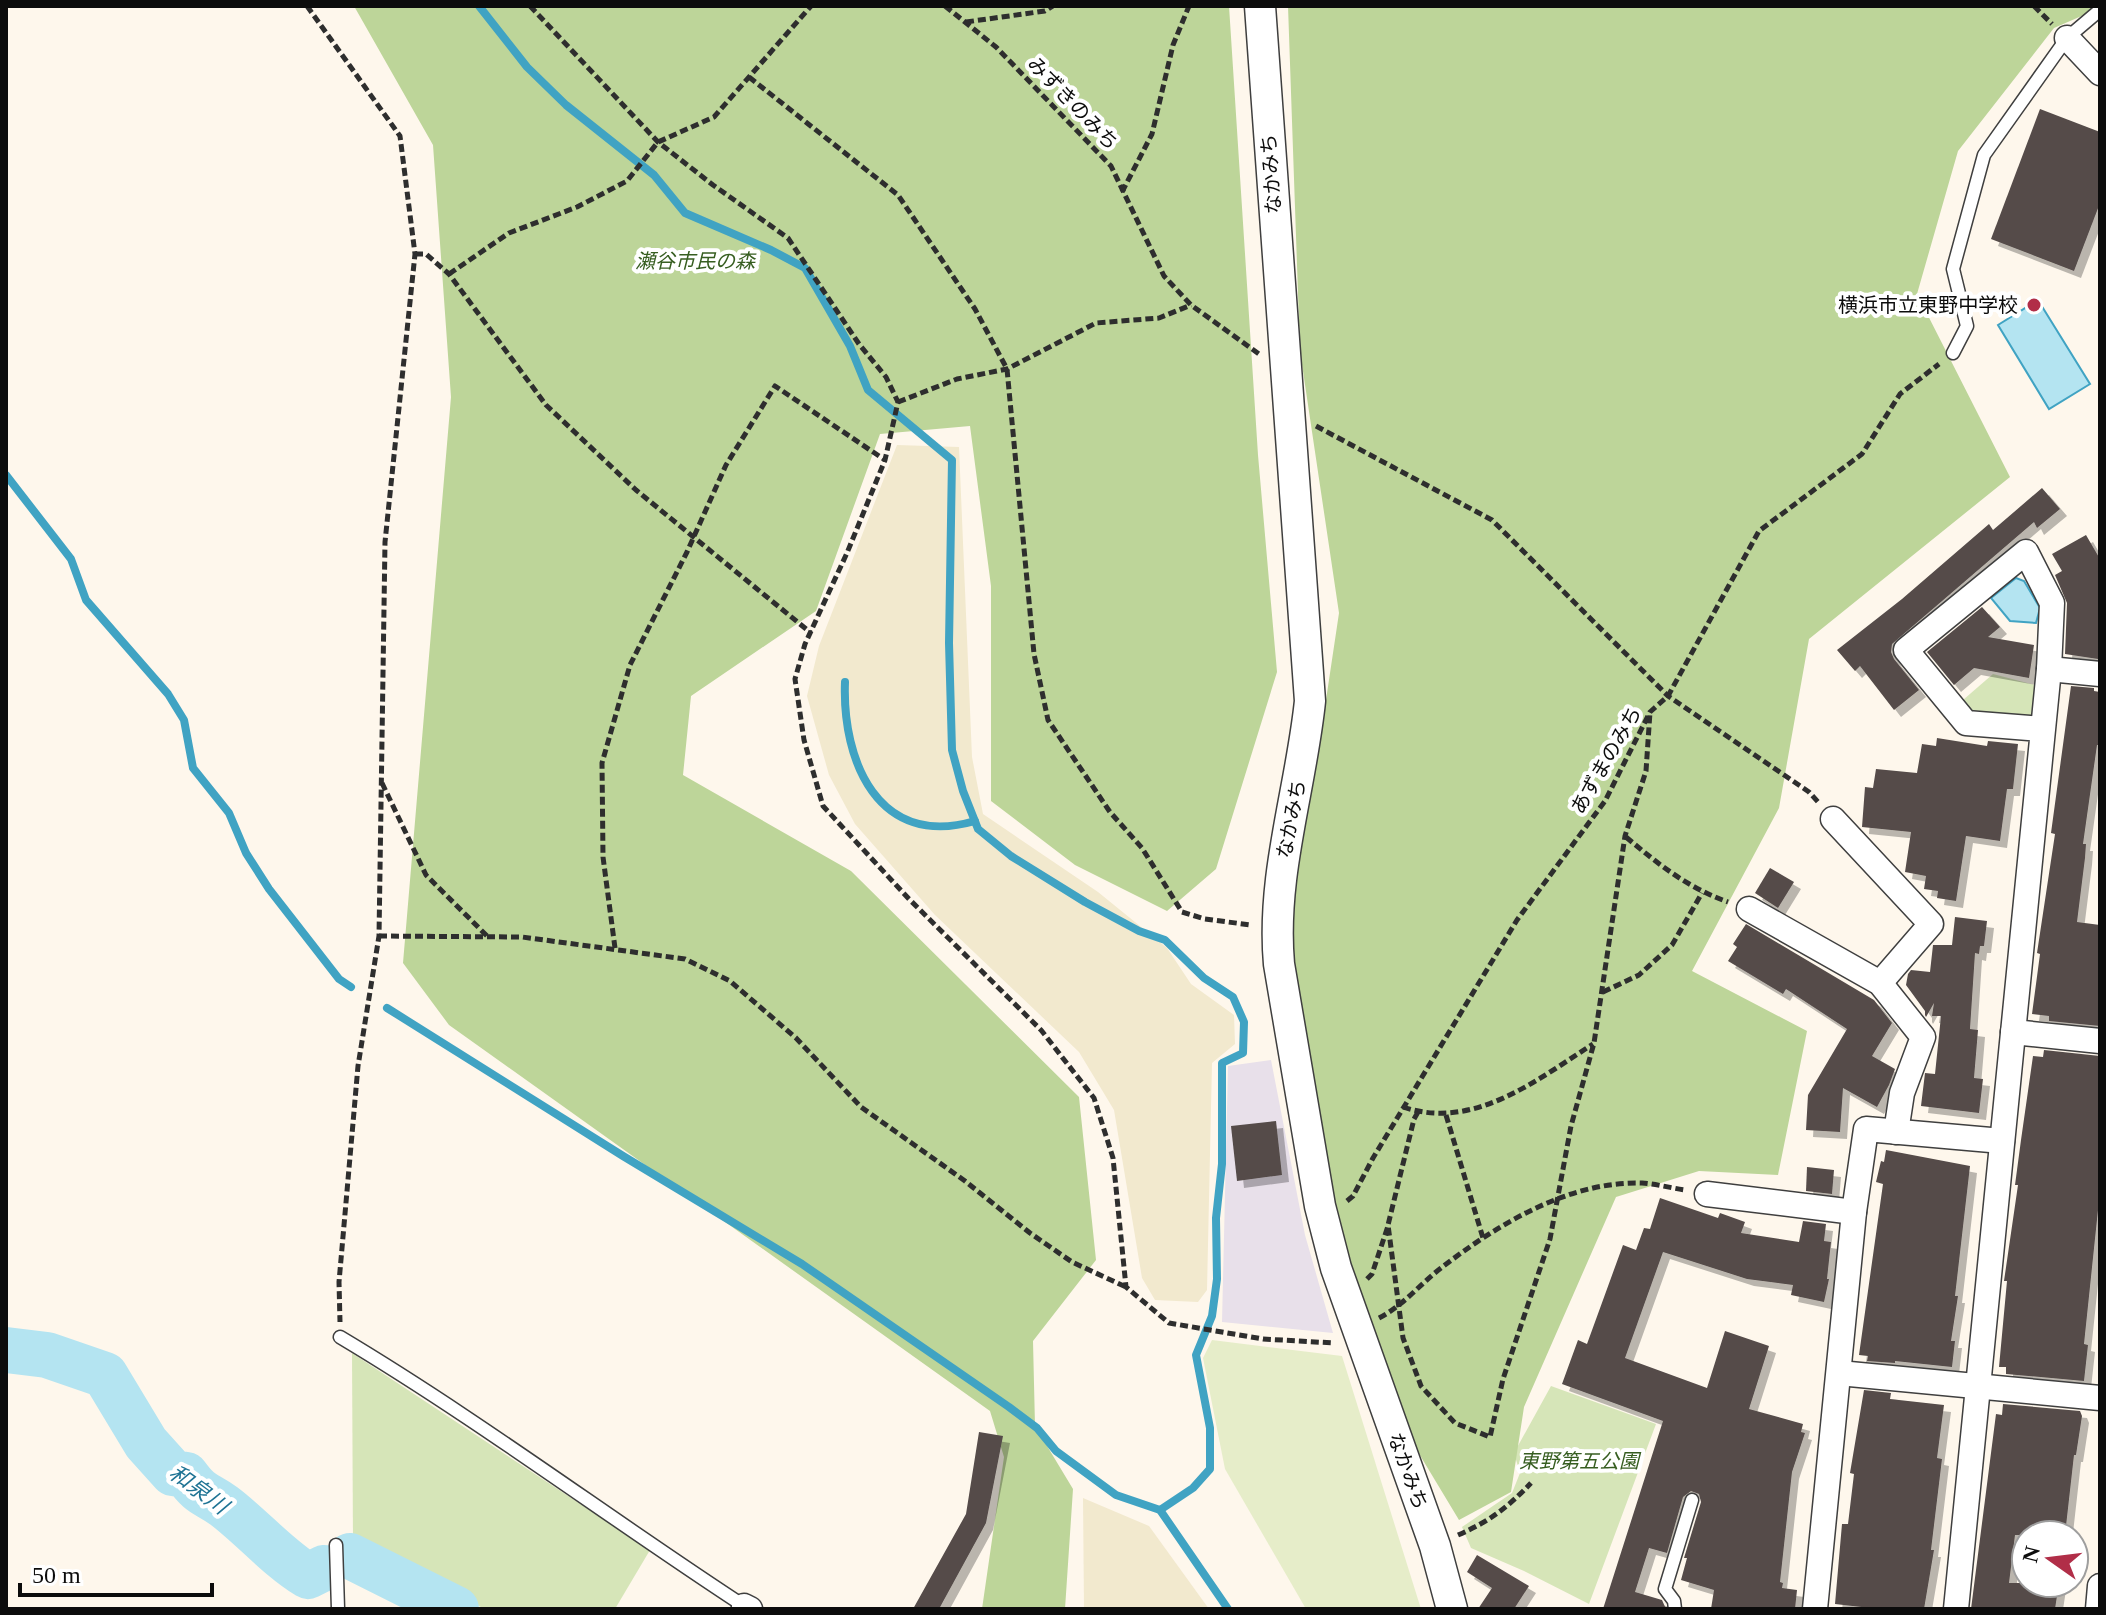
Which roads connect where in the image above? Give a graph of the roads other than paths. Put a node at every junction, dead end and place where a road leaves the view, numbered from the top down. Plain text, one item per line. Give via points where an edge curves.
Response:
1 (1260, 6) edge
2 (2100, 10) edge
3 (2067, 38) junction
4 (2100, 73) edge
5 (1953, 353) road end
6 (2049, 669) junction
7 (2100, 674) edge
8 (2042, 729) junction
9 (1833, 819) road end
10 (1749, 909) road end
11 (1880, 983) junction
12 (2013, 1032) junction
13 (2100, 1041) edge
14 (1896, 1132) junction
15 (2002, 1141) junction
16 (1707, 1194) road end
17 (1854, 1212) junction
18 (340, 1337) road end
19 (1839, 1373) junction
20 (1978, 1387) junction
21 (2100, 1398) edge
22 (1692, 1500) dead end
23 (336, 1545) dead end
24 (2100, 1586) edge
25 (747, 1607) edge
26 (338, 1609) edge
27 (1452, 1609) edge
28 (1675, 1609) edge
29 (1815, 1609) edge
30 (1956, 1609) edge
31 (2098, 1609) edge

1 - 27 street, なかみち via 1310,701 1279,882 1279,964 1324,1219
2 - 3 lane
3 - 4 street
3 - 5 lane via 1984,155 1953,269 1967,326
6 - 7 street
6 - 8 street
6 - 8 street via 2052,603 2026,552 1906,650 1966,723
8 - 12 street
9 - 11 street via 1931,924
10 - 11 street
11 - 14 street via 1923,1037 1902,1093
12 - 13 street
12 - 15 street
14 - 15 street
14 - 17 street via 1866,1129
15 - 20 street
16 - 17 street
17 - 19 street
18 - 25 lane
19 - 20 street
19 - 29 street
20 - 21 street
20 - 30 street
22 - 28 lane via 1665,1589
23 - 26 lane
24 - 31 street

